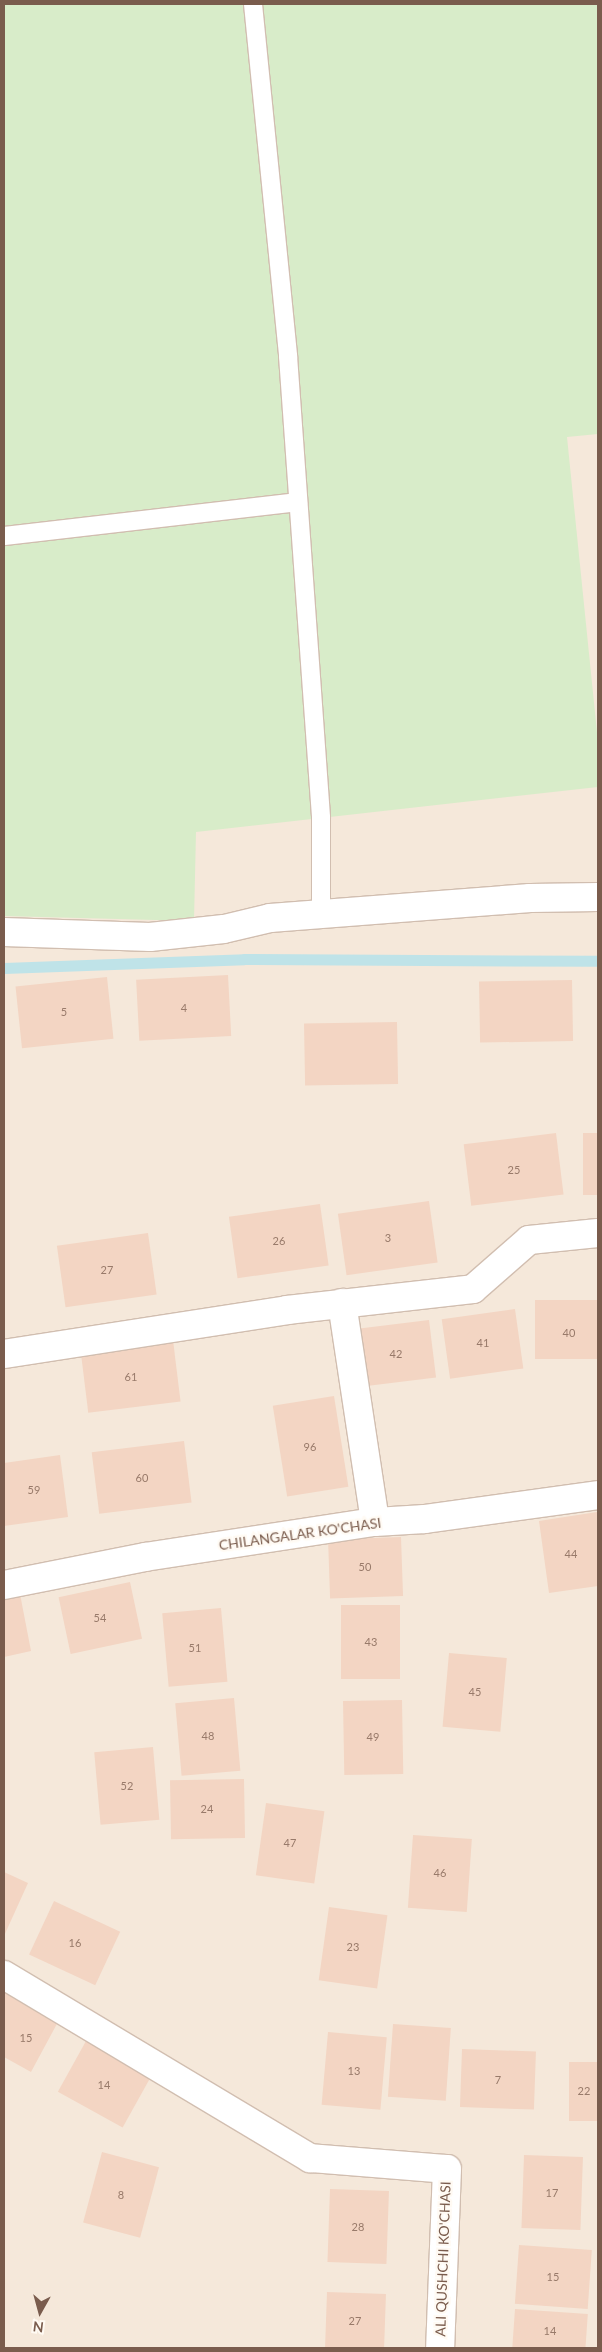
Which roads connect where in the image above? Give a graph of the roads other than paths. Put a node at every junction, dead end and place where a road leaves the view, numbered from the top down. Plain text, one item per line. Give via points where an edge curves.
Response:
1 (253, 4) edge
2 (298, 502) junction
3 (4, 536) edge
4 (598, 897) edge
5 (321, 914) junction
6 (4, 932) edge
7 (598, 1234) edge
8 (342, 1303) junction
9 (4, 1354) edge
10 (598, 1495) edge
11 (375, 1522) junction
12 (4, 1585) edge
13 (4, 1975) edge
14 (440, 2348) edge

1 - 2 lane via 288,356
2 - 3 lane
2 - 5 lane via 321,818
4 - 5 street via 530,898
5 - 6 street via 270,918 224,929 150,937
7 - 8 street via 529,1240 473,1289
8 - 9 street
8 - 11 street
10 - 11 street, CHILANGALAR KO'CHASI via 425,1519
11 - 12 street, CHILANGALAR KO'CHASI via 145,1557
13 - 14 street, ALI QUSHCHI KO'CHASI via 310,2158 446,2169

